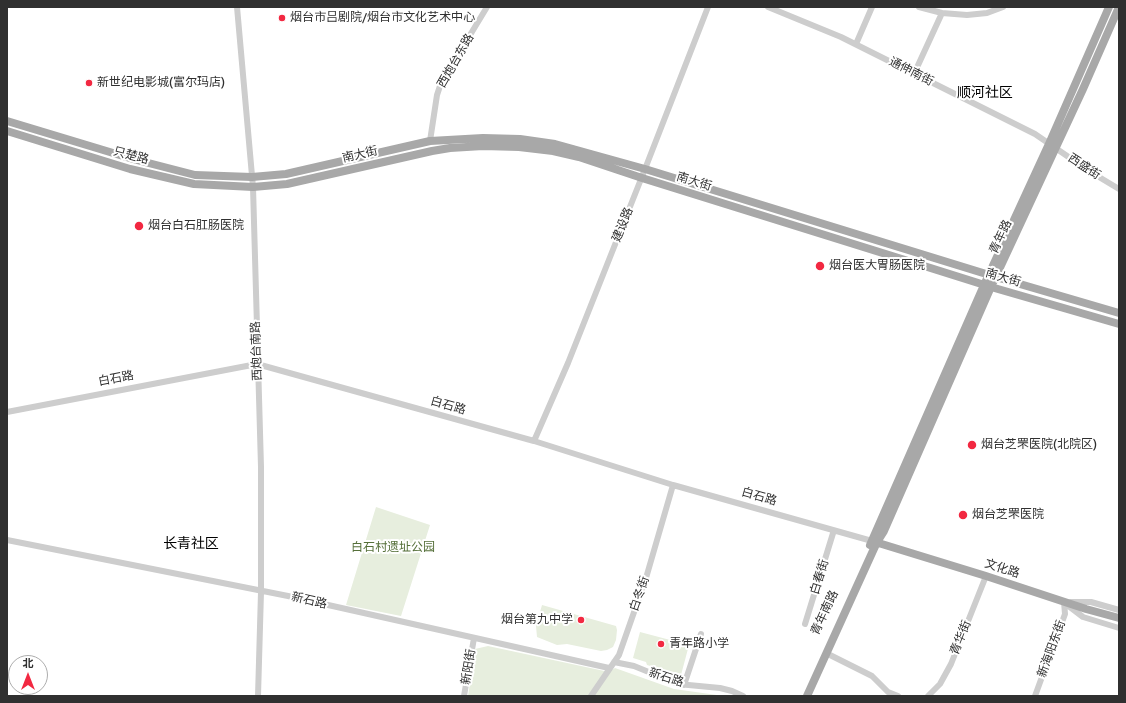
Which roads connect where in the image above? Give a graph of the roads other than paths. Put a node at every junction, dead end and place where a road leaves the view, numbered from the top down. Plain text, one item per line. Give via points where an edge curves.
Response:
1 (237, 7) edge
2 (487, 7) edge
3 (708, 7) edge
4 (768, 7) edge
5 (872, 7) edge
6 (918, 7) edge
7 (1003, 7) edge
8 (1109, 7) edge
9 (1119, 7) edge
10 (942, 13) junction
11 (856, 44) junction
12 (914, 74) junction
13 (7, 122) edge
14 (7, 131) edge
15 (430, 141) junction
16 (1052, 146) junction
17 (646, 169) junction
18 (252, 177) junction
19 (642, 178) junction
20 (253, 187) junction
21 (1119, 189) edge
22 (992, 276) junction
23 (987, 286) junction
24 (1119, 313) edge
25 (1119, 324) edge
26 (258, 364) junction
27 (7, 412) edge
28 (534, 441) junction
29 (673, 485) junction
30 (834, 530) junction
31 (7, 540) edge
32 (874, 541) junction
33 (986, 576) junction
34 (261, 592) junction
35 (1064, 602) junction
36 (1119, 610) edge
37 (1119, 618) edge
38 (805, 624) dead end
39 (1119, 628) edge
40 (701, 634) dead end
41 (474, 638) junction
42 (826, 653) junction
43 (614, 662) junction
44 (609, 668) junction
45 (684, 685) junction
46 (258, 696) edge
47 (464, 696) edge
48 (591, 696) edge
49 (743, 696) edge
50 (801, 696) edge
51 (806, 696) edge
52 (898, 696) edge
53 (928, 696) edge
54 (1035, 696) edge

1 - 18 street, 西炮台南路
2 - 15 street, 西炮台东路 via 441,83
3 - 17 street, 建设路
4 - 11 street, 通伸南街
5 - 11 street
6 - 10 street
7 - 10 street via 987,13
8 - 16 main road, 青年路
9 - 16 main road, 青年路
10 - 12 street
11 - 12 street, 通伸南街
12 - 16 street, 通伸南街 via 1035,134
13 - 18 main road, 只楚路 via 133,159 195,174
14 - 20 main road, 只楚路 via 130,169 194,184
15 - 17 main road, 南大街 via 520,139 555,144
15 - 18 main road, 南大街 via 286,174
16 - 21 street, 西盛街
16 - 22 main road, 青年路
17 - 19 street, 建设路
17 - 22 main road, 南大街
18 - 20 street, 西炮台南路
19 - 20 main road, 南大街 via 553,151 483,146 432,151 287,184
19 - 23 main road, 南大街
19 - 28 street, 建设路
20 - 26 street, 西炮台南路
22 - 23 main road, 青年路
22 - 24 main road, 南大街
23 - 25 main road, 南大街
23 - 32 main road, 青年路 via 884,531
26 - 27 street, 白石路
26 - 28 street, 白石路
26 - 34 street, 西炮台南路
28 - 29 street, 白石路
29 - 30 street, 白石路
29 - 43 street, 白冬街 via 646,578
30 - 32 street, 白石路
30 - 38 street, 白春街
31 - 34 street, 新石路
32 - 33 main road, 文化路
32 - 42 main road, 青年南路
32 - 50 main road, 青年南路
33 - 35 main road, 文化路
33 - 53 street, 青华街 via 951,664 940,684
34 - 41 street, 新石路
34 - 46 street, 西炮台南路
35 - 36 street via 1092,602
35 - 37 main road, 文化路
35 - 39 street via 1083,617
35 - 54 street, 新海阳东街 via 1065,614
40 - 45 street
41 - 44 street, 新石路
41 - 47 street, 新阳街
42 - 51 main road, 青年南路
42 - 52 street via 872,676 888,692
43 - 44 street, 白冬街
43 - 45 street, 新石路 via 634,666
44 - 48 street, 白冬街
45 - 49 street, 新石路 via 720,688

